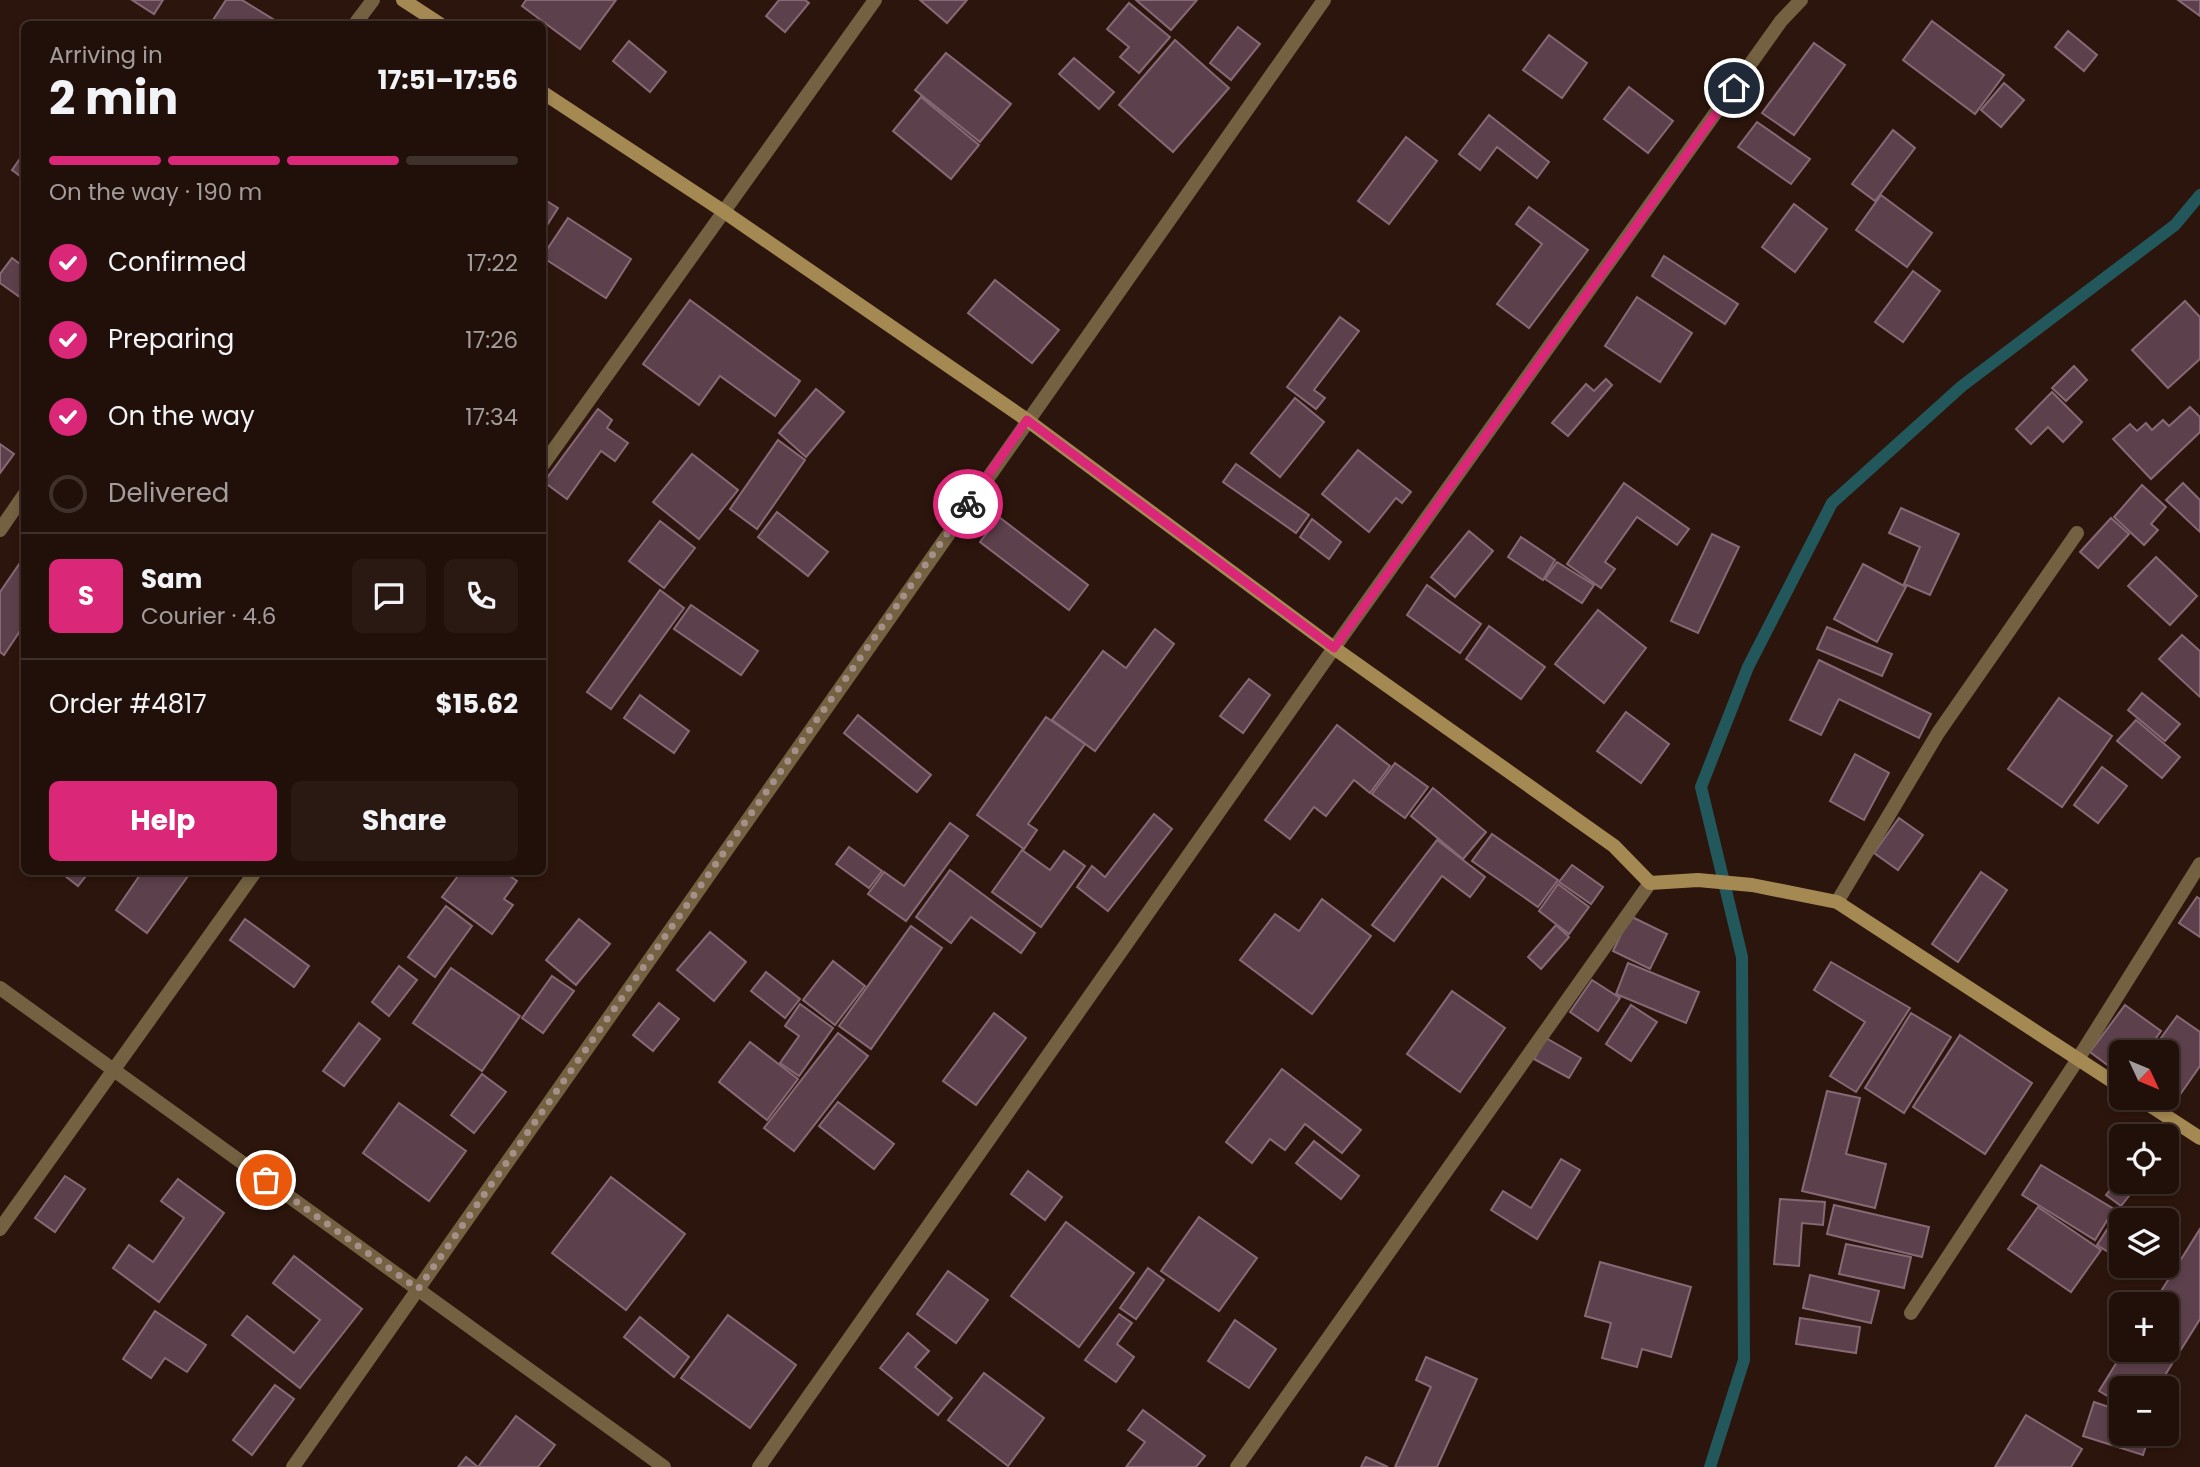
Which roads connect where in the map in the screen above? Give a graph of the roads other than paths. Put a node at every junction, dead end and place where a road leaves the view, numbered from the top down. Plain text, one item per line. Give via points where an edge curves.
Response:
1 (373, 0) edge
2 (403, 0) edge
3 (876, 0) edge
4 (1324, 0) edge
5 (1801, 0) edge
6 (357, 21) edge
7 (435, 21) edge
8 (546, 95) edge
9 (723, 211) junction
10 (1027, 420) junction
11 (546, 460) edge
12 (21, 499) edge
13 (0, 530) edge
14 (2077, 533) dead end
15 (1334, 648) junction
16 (2200, 864) edge
17 (253, 875) edge
18 (1650, 883) junction
19 (1837, 902) junction
20 (0, 988) edge
21 (2078, 1059) junction
22 (114, 1071) junction
23 (2109, 1079) edge
24 (2157, 1110) edge
25 (2200, 1138) edge
26 (0, 1229) edge
27 (418, 1289) junction
28 (1911, 1313) dead end
29 (293, 1467) edge
30 (664, 1467) edge
31 (759, 1467) edge
32 (1237, 1467) edge

1 - 6 street
2 - 7 street
3 - 9 street
4 - 10 street
5 - 15 street
8 - 9 street
9 - 10 street
9 - 11 street
10 - 15 street
10 - 27 street
12 - 13 street
14 - 19 street via 1938,733
15 - 18 street via 1614,846
15 - 31 street
16 - 21 street
17 - 22 street
18 - 19 street via 1698,880 1752,885
18 - 32 street
19 - 21 street
20 - 22 street
21 - 23 street
21 - 28 street
22 - 26 street
22 - 27 street
24 - 25 street
27 - 29 street
27 - 30 street

